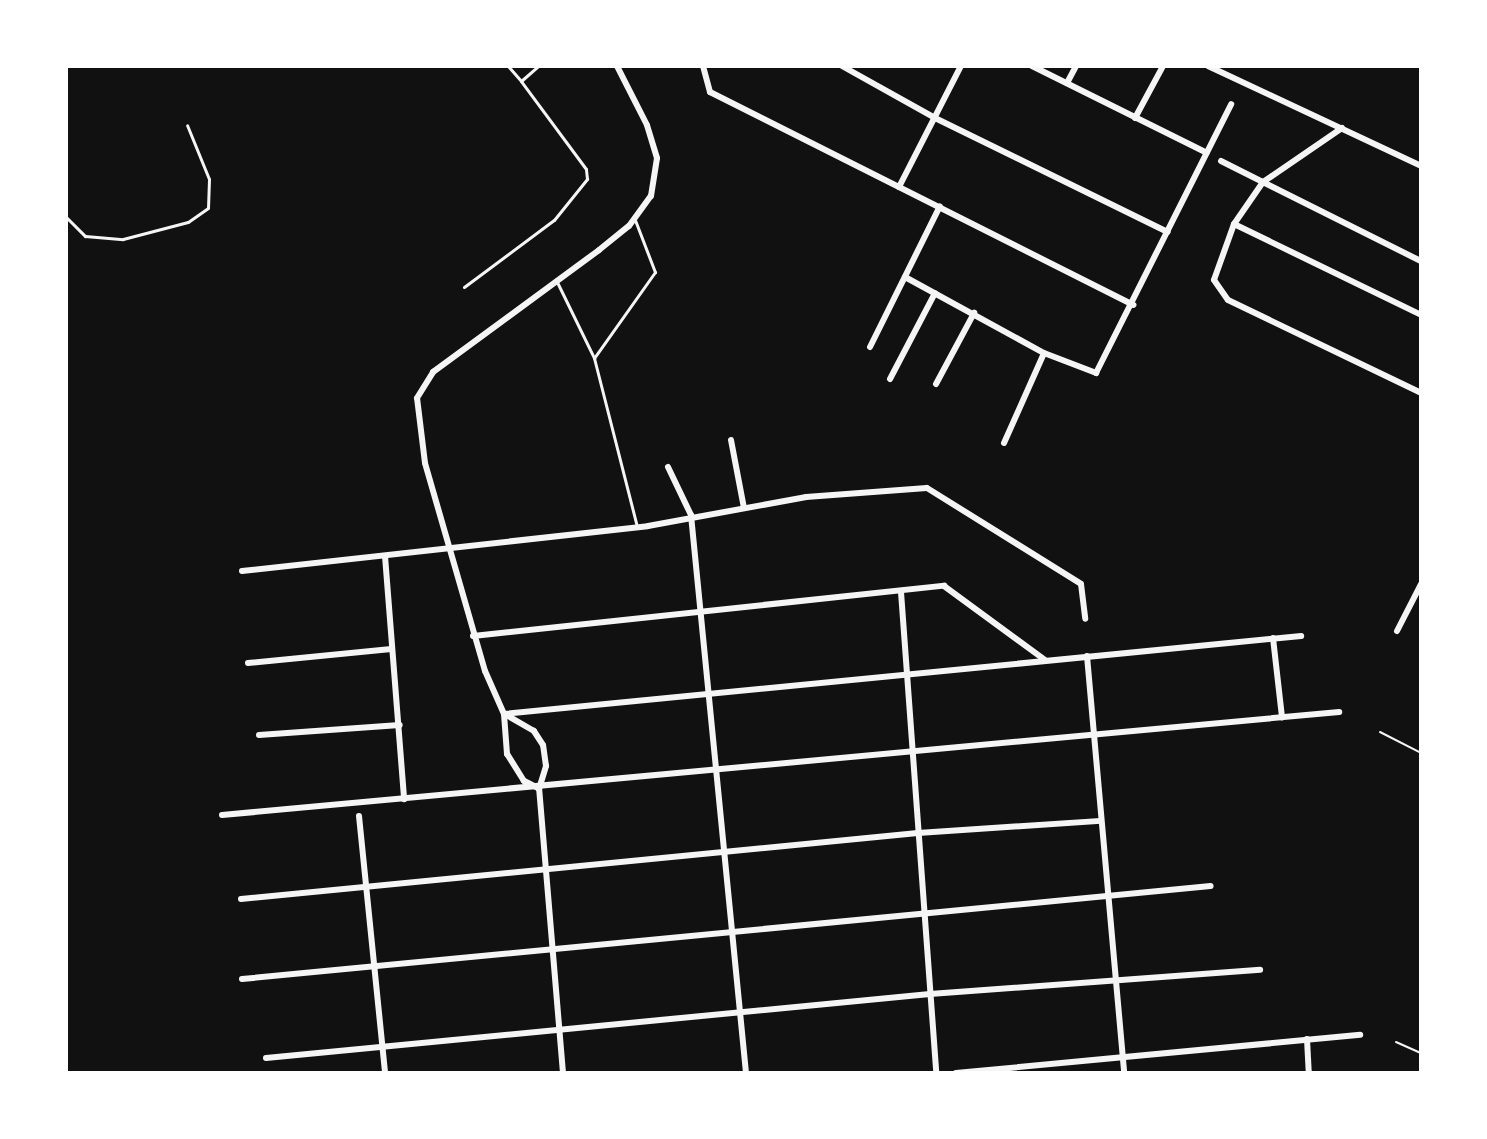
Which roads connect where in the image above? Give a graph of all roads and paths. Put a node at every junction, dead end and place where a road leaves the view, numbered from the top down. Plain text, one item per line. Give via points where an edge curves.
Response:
1 (508, 66) edge
2 (538, 66) edge
3 (617, 66) edge
4 (703, 66) edge
5 (842, 66) edge
6 (961, 66) edge
7 (1032, 66) edge
8 (1076, 66) edge
9 (1163, 66) edge
10 (1208, 66) edge
11 (521, 81) junction
12 (1067, 83) junction
13 (1231, 104) dead end
14 (935, 118) junction
15 (1135, 118) junction
16 (187, 125) dead end
17 (1342, 128) junction
18 (1207, 153) junction
19 (1221, 161) dead end
20 (1421, 166) edge
21 (1263, 182) junction
22 (899, 187) junction
23 (940, 206) junction
24 (66, 217) edge
25 (634, 218) junction
26 (1234, 224) junction
27 (1168, 232) junction
28 (1421, 261) edge
29 (905, 277) junction
30 (556, 281) junction
31 (464, 287) dead end
32 (935, 293) junction
33 (1133, 305) junction
34 (974, 313) junction
35 (1421, 315) edge
36 (870, 347) dead end
37 (1044, 353) junction
38 (594, 358) junction
39 (890, 379) dead end
40 (936, 384) dead end
41 (1421, 393) edge
42 (731, 440) dead end
43 (1004, 443) dead end
44 (668, 467) dead end
45 (744, 508) junction
46 (691, 515) junction
47 (637, 527) junction
48 (447, 547) junction
49 (385, 556) junction
50 (242, 571) dead end
51 (1421, 584) edge
52 (901, 592) junction
53 (702, 612) junction
54 (1085, 619) dead end
55 (1397, 631) dead end
56 (473, 636) junction
57 (1301, 636) dead end
58 (1273, 638) junction
59 (391, 649) junction
60 (1087, 656) junction
61 (1045, 660) junction
62 (248, 663) dead end
63 (907, 672) junction
64 (712, 692) junction
65 (1339, 712) dead end
66 (504, 714) junction
67 (1282, 717) junction
68 (400, 725) junction
69 (1380, 732) dead end
70 (259, 735) dead end
71 (1095, 735) junction
72 (912, 753) junction
73 (1421, 753) edge
74 (719, 770) junction
75 (539, 789) junction
76 (404, 799) junction
77 (222, 815) dead end
78 (359, 816) dead end
79 (1101, 821) junction
80 (918, 833) junction
81 (725, 851) junction
82 (546, 869) junction
83 (368, 886) junction
84 (1211, 886) dead end
85 (1108, 895) junction
86 (241, 899) dead end
87 (924, 913) junction
88 (733, 931) junction
89 (552, 949) junction
90 (375, 966) junction
91 (1260, 970) dead end
92 (242, 979) dead end
93 (1116, 980) junction
94 (930, 994) junction
95 (741, 1012) junction
96 (560, 1028) junction
97 (1360, 1035) dead end
98 (1307, 1039) junction
99 (1396, 1042) dead end
100 (383, 1046) junction
101 (1421, 1053) edge
102 (1123, 1056) junction
103 (266, 1058) dead end
104 (385, 1073) edge
105 (563, 1073) edge
106 (746, 1073) edge
107 (936, 1073) edge
108 (956, 1073) edge
109 (1124, 1073) edge
110 (1309, 1073) edge

1 - 11 lane
2 - 11 lane
3 - 25 street via 657,158 651,196
4 - 22 street via 710,92
5 - 14 street
6 - 14 street
7 - 12 street
8 - 12 street
9 - 15 street
10 - 17 street
11 - 31 lane via 586,169 587,179 554,220
12 - 15 street
13 - 18 street
14 - 22 street
14 - 27 street
15 - 18 street
16 - 24 lane via 209,179 208,208 188,222 123,239 85,236
17 - 20 street
17 - 21 street
18 - 27 street
19 - 21 street
21 - 26 street
21 - 28 street
22 - 23 street
23 - 29 street
23 - 33 street
25 - 30 street
25 - 38 lane via 655,272
26 - 35 street
26 - 41 street via 1214,270 1217,289 1228,300
27 - 33 street
29 - 32 street
29 - 36 street
30 - 38 lane
30 - 48 street via 433,372 417,398 417,423
32 - 34 street
32 - 39 street
33 - 37 street via 1096,373
34 - 37 street
34 - 40 street
37 - 43 street
38 - 47 lane
42 - 45 street
44 - 46 street
45 - 46 street
45 - 54 street via 806,497 927,488 1081,584
46 - 47 street
46 - 53 street
47 - 48 street
48 - 49 street
48 - 56 street
49 - 50 street
49 - 59 street
51 - 55 street
52 - 53 street
52 - 61 street via 949,587
52 - 63 street
53 - 56 street
53 - 64 street
56 - 66 street
57 - 58 street
58 - 60 street
58 - 67 street
59 - 62 street
59 - 68 street
60 - 61 street
60 - 71 street
61 - 63 street
63 - 64 street
63 - 72 street
64 - 66 street
64 - 74 street
65 - 67 street
66 - 75 street via 507,754 524,781
66 - 75 street via 534,731 543,745 546,766
67 - 71 street
68 - 70 street
68 - 76 street
69 - 73 path
71 - 72 street
71 - 79 street
72 - 74 street
72 - 80 street
74 - 75 street
74 - 81 street
75 - 76 street
75 - 82 street
76 - 77 street
78 - 83 street
79 - 80 street
79 - 85 street
80 - 81 street
80 - 87 street
81 - 82 street
81 - 88 street
82 - 83 street
82 - 89 street
83 - 86 street
83 - 90 street
84 - 85 street
85 - 87 street
85 - 93 street
87 - 88 street
87 - 94 street
88 - 89 street
88 - 95 street
89 - 90 street
89 - 96 street
90 - 92 street
90 - 100 street
91 - 93 street
93 - 94 street
93 - 102 street
94 - 95 street
94 - 107 street
95 - 96 street
95 - 106 street
96 - 100 street
96 - 105 street
97 - 98 street
98 - 102 street
98 - 110 street
99 - 101 path
100 - 103 street
100 - 104 street
102 - 108 street
102 - 109 street

